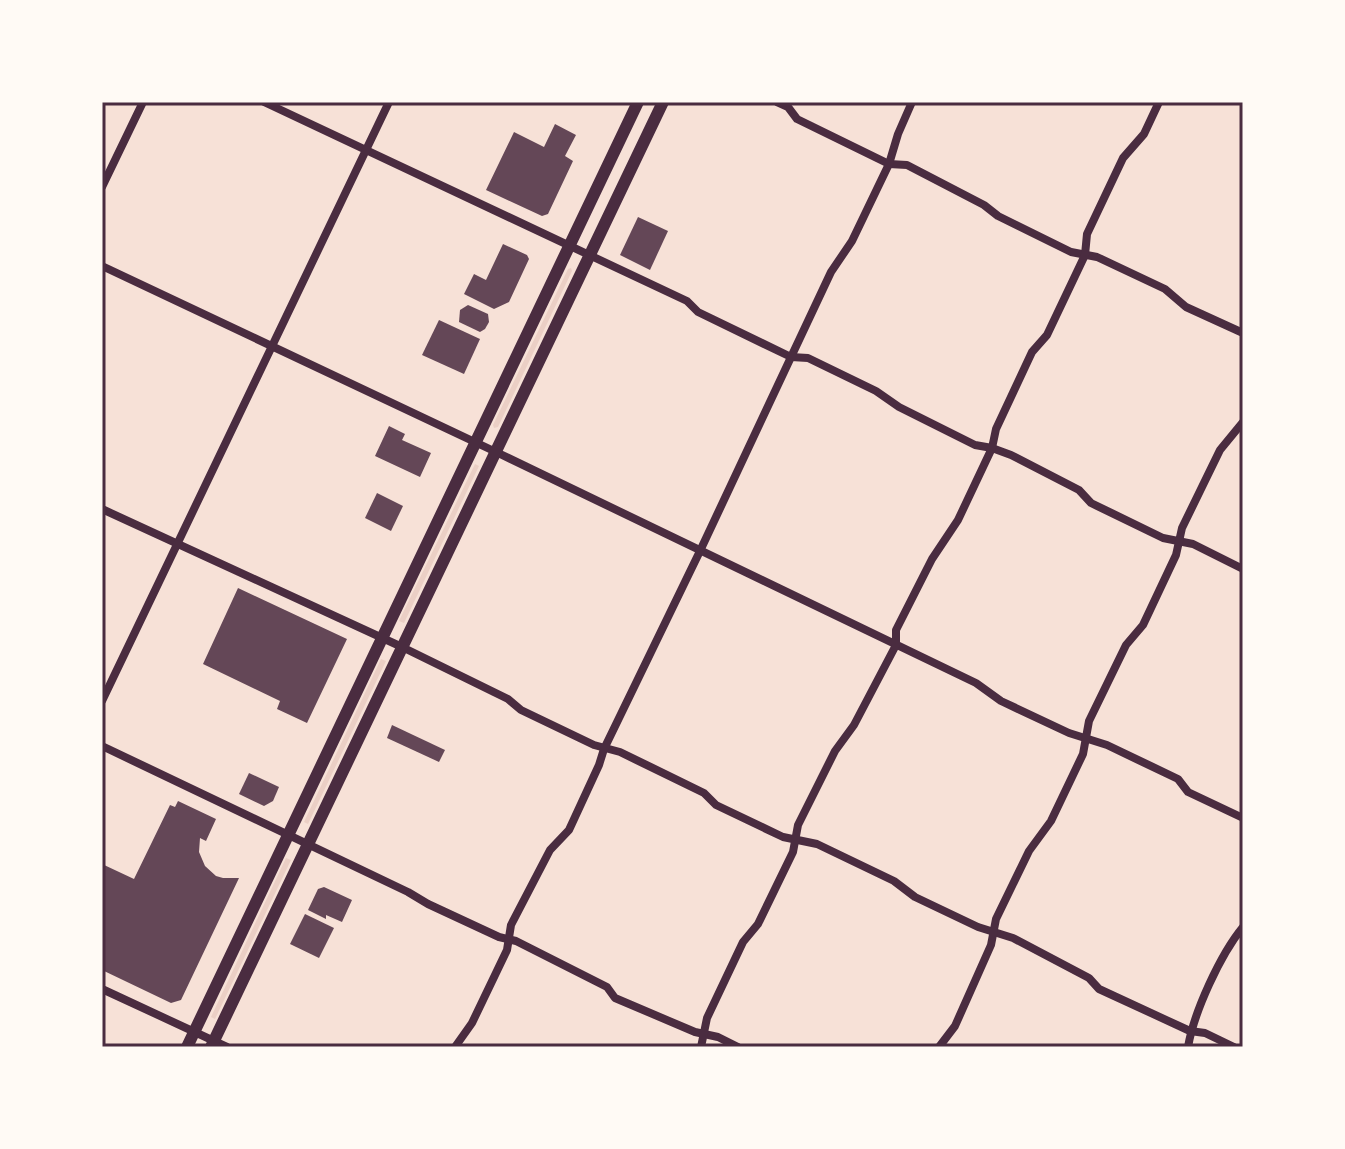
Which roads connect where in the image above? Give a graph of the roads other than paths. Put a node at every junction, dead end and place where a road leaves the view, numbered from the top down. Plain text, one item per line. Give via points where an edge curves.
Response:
1 (143, 102) edge
2 (264, 102) edge
3 (389, 102) edge
4 (638, 102) edge
5 (663, 102) edge
6 (777, 102) edge
7 (912, 102) edge
8 (1159, 102) edge
9 (365, 150) junction
10 (889, 164) junction
11 (102, 187) edge
12 (569, 246) junction
13 (589, 255) junction
14 (1085, 255) junction
15 (102, 266) edge
16 (1243, 333) edge
17 (271, 347) junction
18 (791, 357) junction
19 (1243, 422) edge
20 (476, 442) junction
21 (992, 448) junction
22 (496, 452) junction
23 (102, 509) edge
24 (1178, 541) junction
25 (177, 544) junction
26 (700, 551) junction
27 (1243, 569) edge
28 (382, 638) junction
29 (896, 645) junction
30 (402, 647) junction
31 (102, 701) edge
32 (1086, 737) junction
33 (102, 746) edge
34 (604, 749) junction
35 (1243, 818) edge
36 (287, 836) junction
37 (796, 839) junction
38 (308, 845) junction
39 (1243, 927) edge
40 (994, 931) junction
41 (508, 939) junction
42 (102, 989) edge
43 (1190, 1031) junction
44 (194, 1032) junction
45 (704, 1033) junction
46 (213, 1044) edge
47 (187, 1047) edge
48 (227, 1047) edge
49 (455, 1047) edge
50 (701, 1047) edge
51 (738, 1047) edge
52 (939, 1047) edge
53 (1188, 1047) edge
54 (1234, 1047) edge

1 - 11 street
2 - 9 street
3 - 9 street
4 - 12 main road
5 - 13 main road
6 - 10 street via 797,119
7 - 10 street
8 - 14 street via 1144,134 1123,158 1087,234
9 - 12 street
9 - 17 street
10 - 14 street via 907,165 998,216
10 - 18 street
12 - 13 street
12 - 20 main road
13 - 18 street
13 - 22 main road
14 - 16 street via 1165,289 1186,307
14 - 21 street via 1047,335 1032,352
15 - 17 street
17 - 20 street
17 - 25 street
18 - 21 street via 808,358 975,445
18 - 26 street
19 - 24 street via 1220,450
20 - 22 street
20 - 28 main road
21 - 24 street via 1079,490 1091,503
21 - 29 street via 896,630
22 - 26 street
22 - 30 main road
23 - 25 street
24 - 27 street
24 - 32 street via 1176,555 1143,625 1126,645
25 - 28 street
25 - 31 street
26 - 29 street
26 - 34 street
28 - 30 street
28 - 36 main road
29 - 32 street via 976,683 1001,701
29 - 37 street via 835,751
30 - 34 street
30 - 38 main road
32 - 35 street via 1178,779 1188,792
32 - 40 street via 1083,754 1051,821 1029,851
33 - 36 street
34 - 37 street via 620,752 704,793 716,805
34 - 41 street via 569,830 550,850
36 - 38 street
36 - 44 main road
37 - 40 street via 817,844 894,881 915,897
37 - 45 street
38 - 41 street
38 - 46 main road
39 - 43 street
40 - 43 street
40 - 52 street via 955,1026
41 - 45 street via 607,987 615,998
41 - 49 street via 472,1023
42 - 44 street
43 - 53 street
43 - 54 street
44 - 46 street
44 - 47 main road
45 - 50 street
45 - 51 street
46 - 48 street

